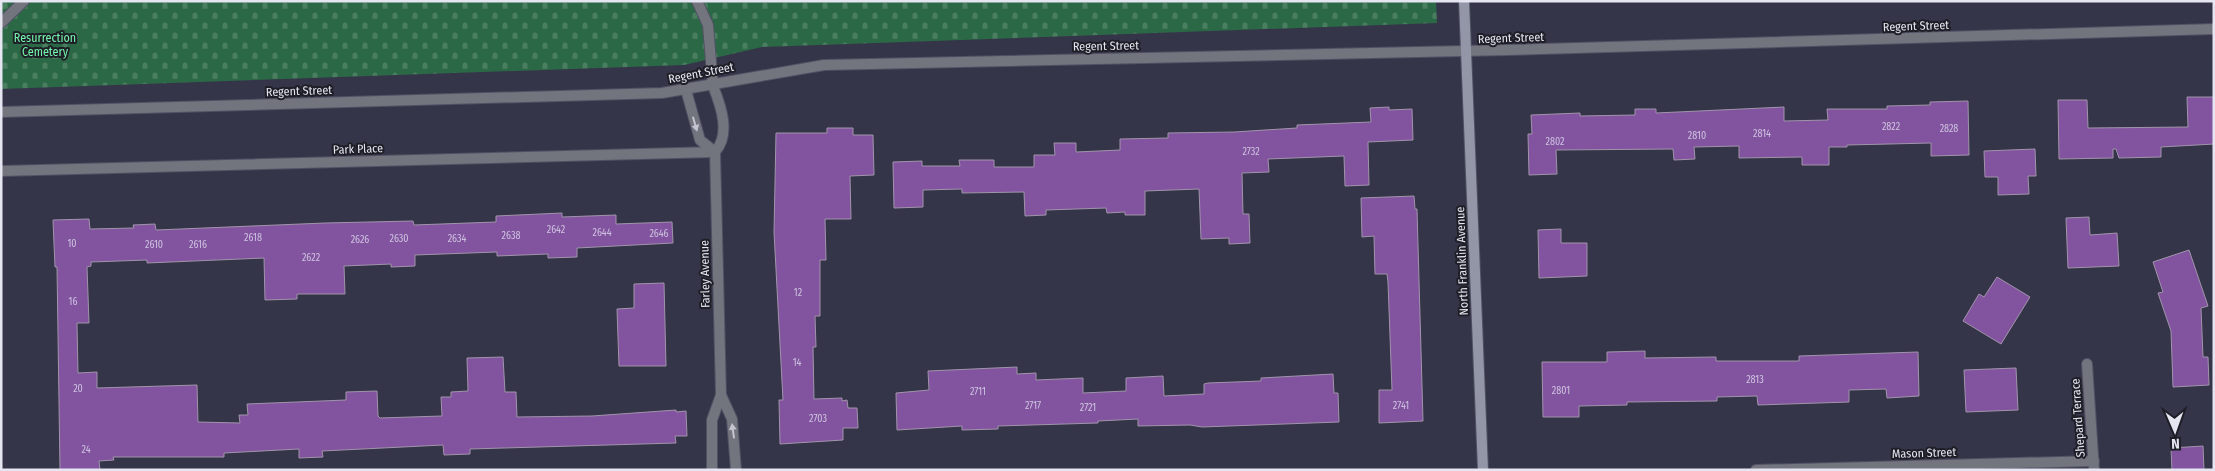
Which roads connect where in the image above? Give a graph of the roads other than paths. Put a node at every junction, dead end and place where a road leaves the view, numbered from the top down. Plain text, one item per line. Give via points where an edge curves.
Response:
1 (24, 1) edge
2 (697, 1) edge
3 (1464, 1) edge
4 (1, 23) edge
5 (2214, 29) edge
6 (1466, 51) junction
7 (713, 86) junction
8 (686, 90) junction
9 (1, 112) edge
10 (715, 152) junction
11 (1, 171) edge
12 (2086, 364) dead end
13 (721, 395) junction
14 (2094, 465) edge
15 (712, 470) edge
16 (736, 470) edge
17 (1483, 470) edge
18 (1756, 470) edge

1 - 4 street
2 - 7 street, Farley Avenue via 708,25
3 - 6 street, North Franklin Avenue
5 - 6 street, Regent Street
6 - 7 street, Regent Street via 824,65 755,75
6 - 17 street, North Franklin Avenue
7 - 8 street, Regent Street
7 - 10 street, Farley Avenue via 720,104 723,133
8 - 9 street, Regent Street
8 -> 10 street via 700,140
10 - 11 street, Park Place
10 - 13 street, Farley Avenue
12 - 14 street, Shepard Terrace
13 - 15 street, Farley Avenue via 712,420
16 -> 13 street, Farley Avenue via 732,420
14 - 18 street, Mason Street

